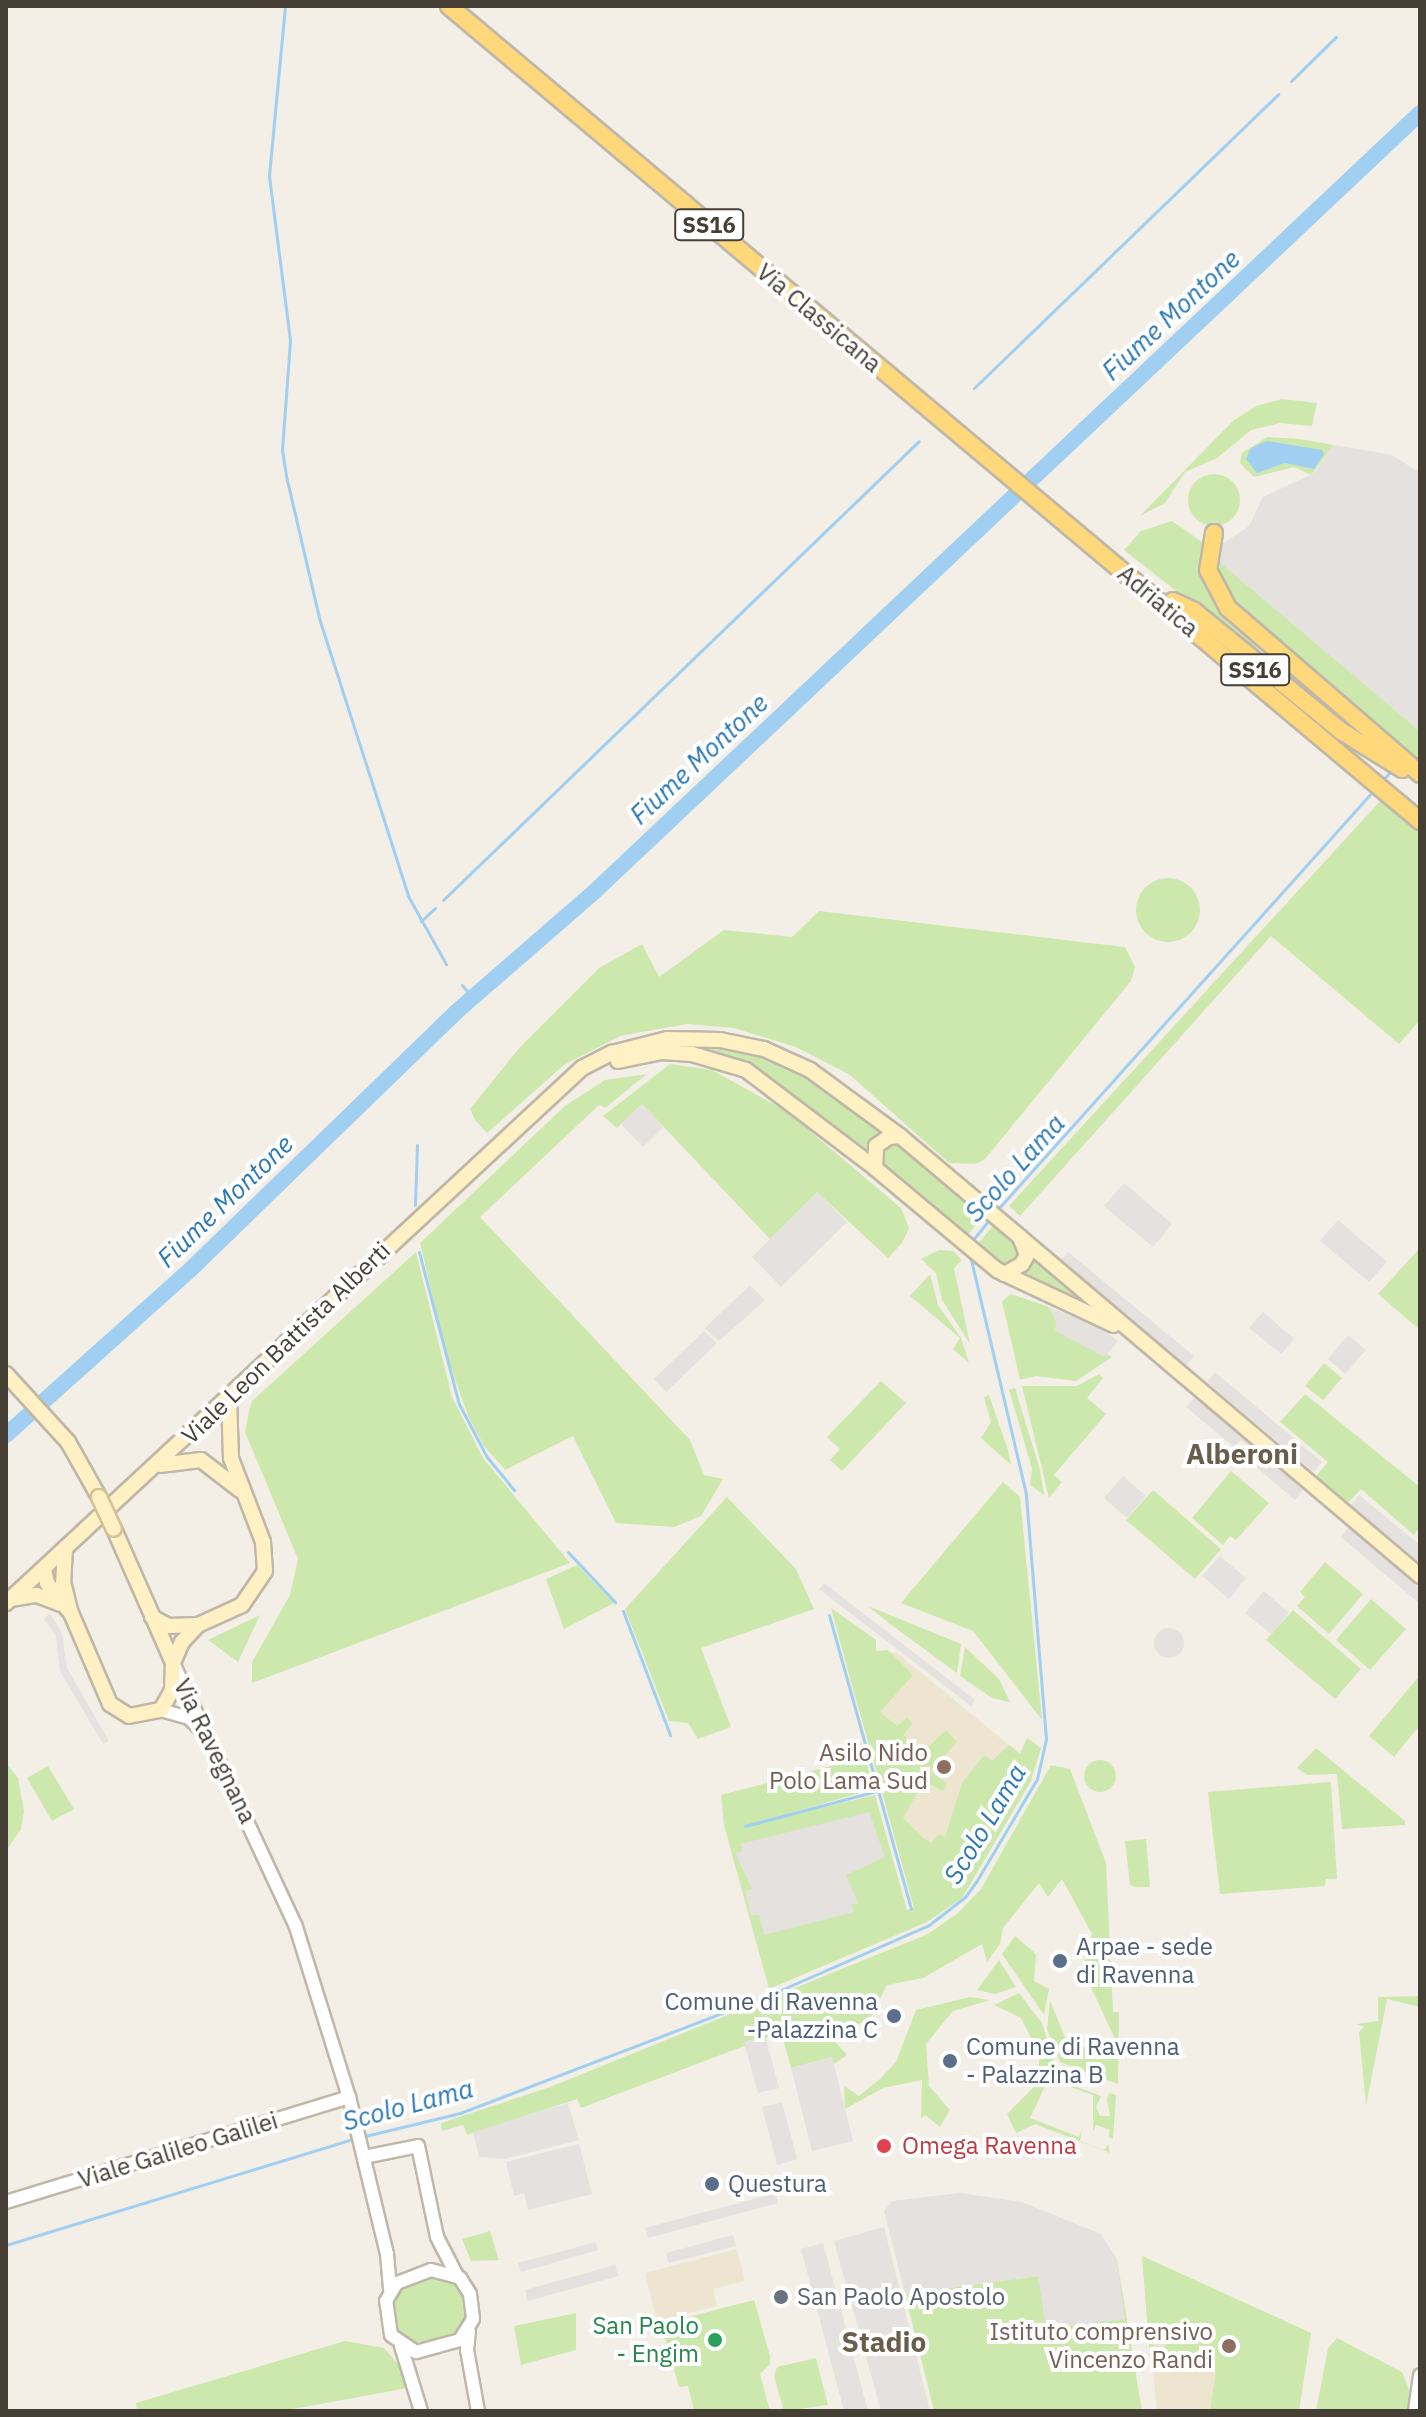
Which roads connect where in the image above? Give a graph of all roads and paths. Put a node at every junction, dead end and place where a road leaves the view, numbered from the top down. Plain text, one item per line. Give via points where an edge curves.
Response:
1 (449, 6) edge
2 (465, 6) edge
3 (972, 440) junction
4 (1214, 533) dead end
5 (1133, 574) junction
6 (1173, 601) junction
7 (1371, 774) junction
8 (1420, 777) edge
9 (1398, 796) junction
10 (1420, 809) edge
11 (1420, 821) edge
12 (566, 1083) junction
13 (900, 1136) junction
14 (875, 1168) junction
15 (1020, 1237) junction
16 (1005, 1274) junction
17 (1142, 1341) junction
18 (9, 1378) edge
19 (229, 1399) junction
20 (196, 1430) junction
21 (227, 1437) junction
22 (201, 1460) junction
23 (157, 1466) junction
24 (241, 1490) junction
25 (65, 1548) junction
26 (44, 1569) junction
27 (1420, 1576) edge
28 (63, 1582) junction
29 (8, 1601) edge
30 (66, 1608) junction
31 (152, 1617) junction
32 (198, 1625) junction
33 (173, 1663) junction
34 (161, 1710) junction
35 (209, 1741) junction
36 (349, 2097) junction
37 (364, 2157) junction
38 (6, 2202) edge
39 (456, 2274) junction
40 (390, 2290) junction
41 (469, 2331) junction
42 (401, 2346) junction
43 (1420, 2375) edge
44 (421, 2411) edge
45 (478, 2411) edge
46 (1415, 2411) edge

1 - 3 highway, Via Classicana / SS16
2 - 3 highway, Via Classicana / SS16
3 - 5 highway, Adriatica / SS16
4 - 8 highway via 1208,570 1228,608
5 - 6 highway, Adriatica / SS16
5 - 7 highway, Adriatica / SS16
6 - 7 highway, Adriatica / SS16
6 - 8 highway via 1194,611 1341,731
7 - 9 highway, Adriatica / SS16
9 - 10 highway, Adriatica / SS16
9 - 11 highway, Adriatica / SS16
12 - 13 main road, Viale Leon Battista Alberti via 582,1068 636,1045 720,1040 764,1049 810,1070
12 - 14 main road, Viale Leon Battista Alberti via 599,1067 662,1052 721,1061 775,1089
12 - 19 main road, Viale Leon Battista Alberti
13 - 14 main road via 876,1146
13 - 15 main road, Viale Leon Battista Alberti
14 - 16 main road, Viale Leon Battista Alberti
15 - 16 main road via 1027,1255
15 - 17 main road
16 - 17 main road via 1085,1308
17 - 27 main road
18 - 31 main road, Via Ravegnana, bridge via 68,1442 99,1497
19 - 20 main road, Viale Leon Battista Alberti
19 - 21 main road
20 - 21 main road
20 - 22 main road
20 - 23 main road, Viale Leon Battista Alberti
21 - 24 main road
22 - 23 main road
22 - 24 main road
23 - 25 main road, Viale Leon Battista Alberti
24 - 32 main road via 263,1542 265,1571 242,1605
25 - 26 main road, Viale Leon Battista Alberti
25 - 28 main road
26 - 28 main road
26 - 29 main road, Viale Leon Battista Alberti
26 - 30 main road
28 - 30 main road
29 - 30 main road via 37,1595
30 - 34 main road via 110,1704 136,1717
31 - 32 main road via 168,1626
31 - 33 main road, Via Ravegnana
32 - 33 main road via 182,1642
33 - 34 main road via 172,1690
33 - 35 street, Via Ravegnana
34 - 35 street via 189,1718
35 - 36 street, Via Ravegnana via 296,1927
36 - 37 street, Via Ravegnana
36 - 38 street, Viale Galileo Galilei
37 - 39 street via 418,2146 437,2237
37 - 40 street, Via Ravegnana
39 - 40 street via 419,2272
39 - 41 street via 474,2306
40 - 42 street via 387,2325
41 - 42 street via 438,2348 416,2352
41 - 45 street via 467,2350
42 - 44 street
43 - 46 street

